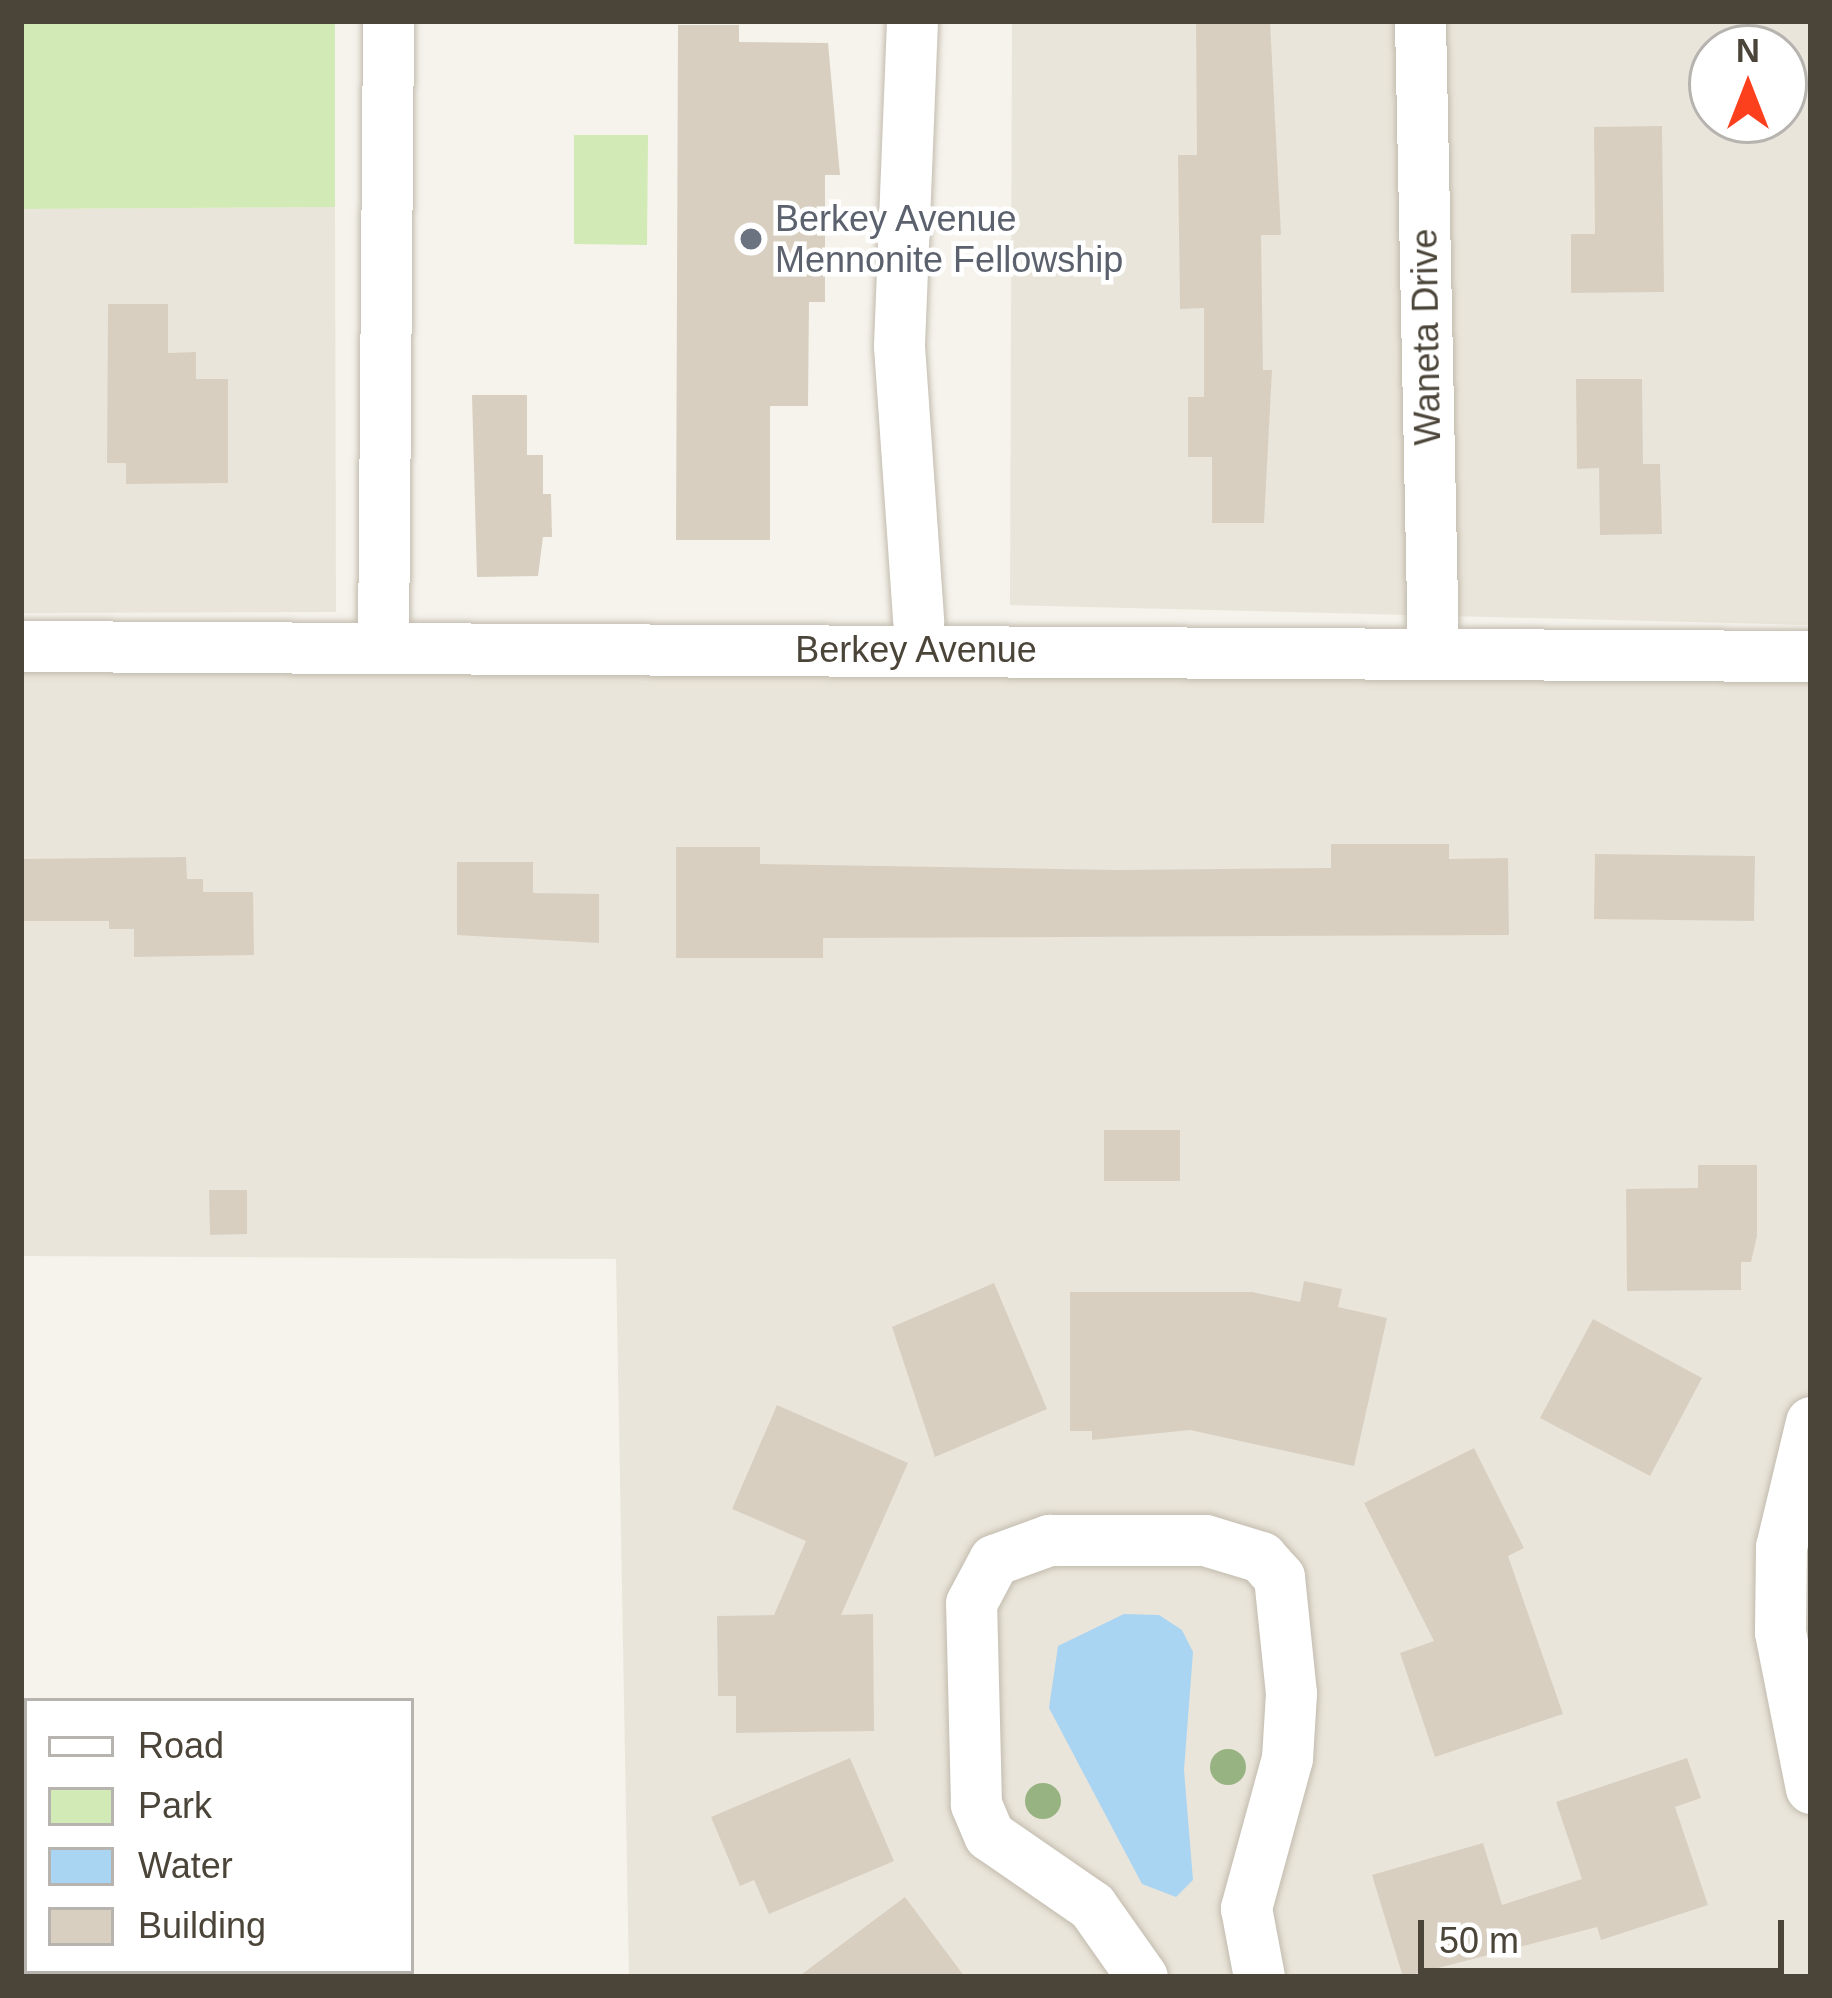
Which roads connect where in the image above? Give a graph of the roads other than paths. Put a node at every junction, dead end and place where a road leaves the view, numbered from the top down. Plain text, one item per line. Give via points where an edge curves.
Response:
1 (388, 21) edge
2 (912, 21) edge
3 (1420, 21) edge
4 (918, 621) dead end
5 (21, 646) edge
6 (383, 648) junction
7 (1433, 653) junction
8 (1811, 656) edge
9 (1811, 1422) edge
10 (1811, 1788) edge
11 (1142, 1977) edge
12 (1258, 1977) edge

1 - 6 street
2 - 4 street via 898,346
3 - 7 street, Waneta Drive
5 - 6 street, Berkey Avenue
6 - 7 street, Berkey Avenue
7 - 8 street, Berkey Avenue
9 - 10 street via 1781,1547 1780,1632
11 - 12 street via 1092,1906 989,1835 974,1795 970,1603 994,1560 1049,1540 1205,1540 1261,1557 1279,1577 1291,1693 1287,1758 1246,1908

